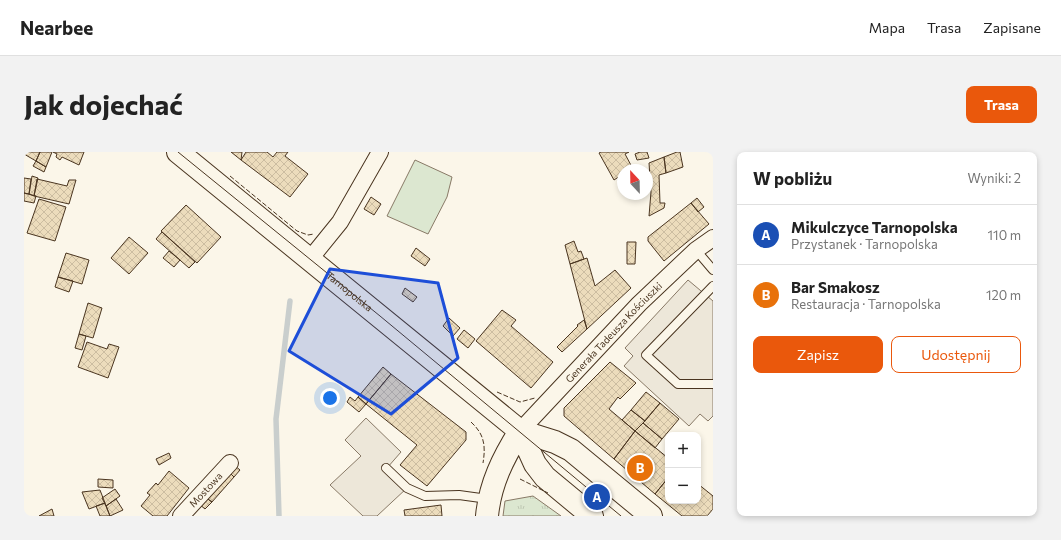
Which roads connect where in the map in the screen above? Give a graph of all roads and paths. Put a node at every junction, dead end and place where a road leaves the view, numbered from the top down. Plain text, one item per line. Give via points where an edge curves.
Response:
1 (178, 152) edge
2 (380, 152) edge
3 (713, 238) edge
4 (696, 250) junction
5 (310, 259) junction
6 (713, 270) edge
7 (713, 286) edge
8 (713, 384) edge
9 (520, 431) junction
10 (230, 463) dead end
11 (386, 468) dead end
12 (488, 507) edge
13 (181, 516) edge
14 (592, 516) edge
15 (651, 516) edge

1 - 5 main road, Tarnopolska
2 - 5 street via 340,222
3 - 4 street, Generała Tadeusza Kościuszki
4 - 6 lane
4 - 9 street, Generała Tadeusza Kościuszki via 639,304
5 - 9 main road, Tarnopolska
7 - 8 lane via 646,355 678,384
9 - 12 main road via 501,463
9 - 14 main road, Tarnopolska via 535,464 545,477
9 - 15 main road, Tarnopolska via 571,450
10 - 13 street, Mostowa
11 - 12 lane via 407,488 425,496 459,495

